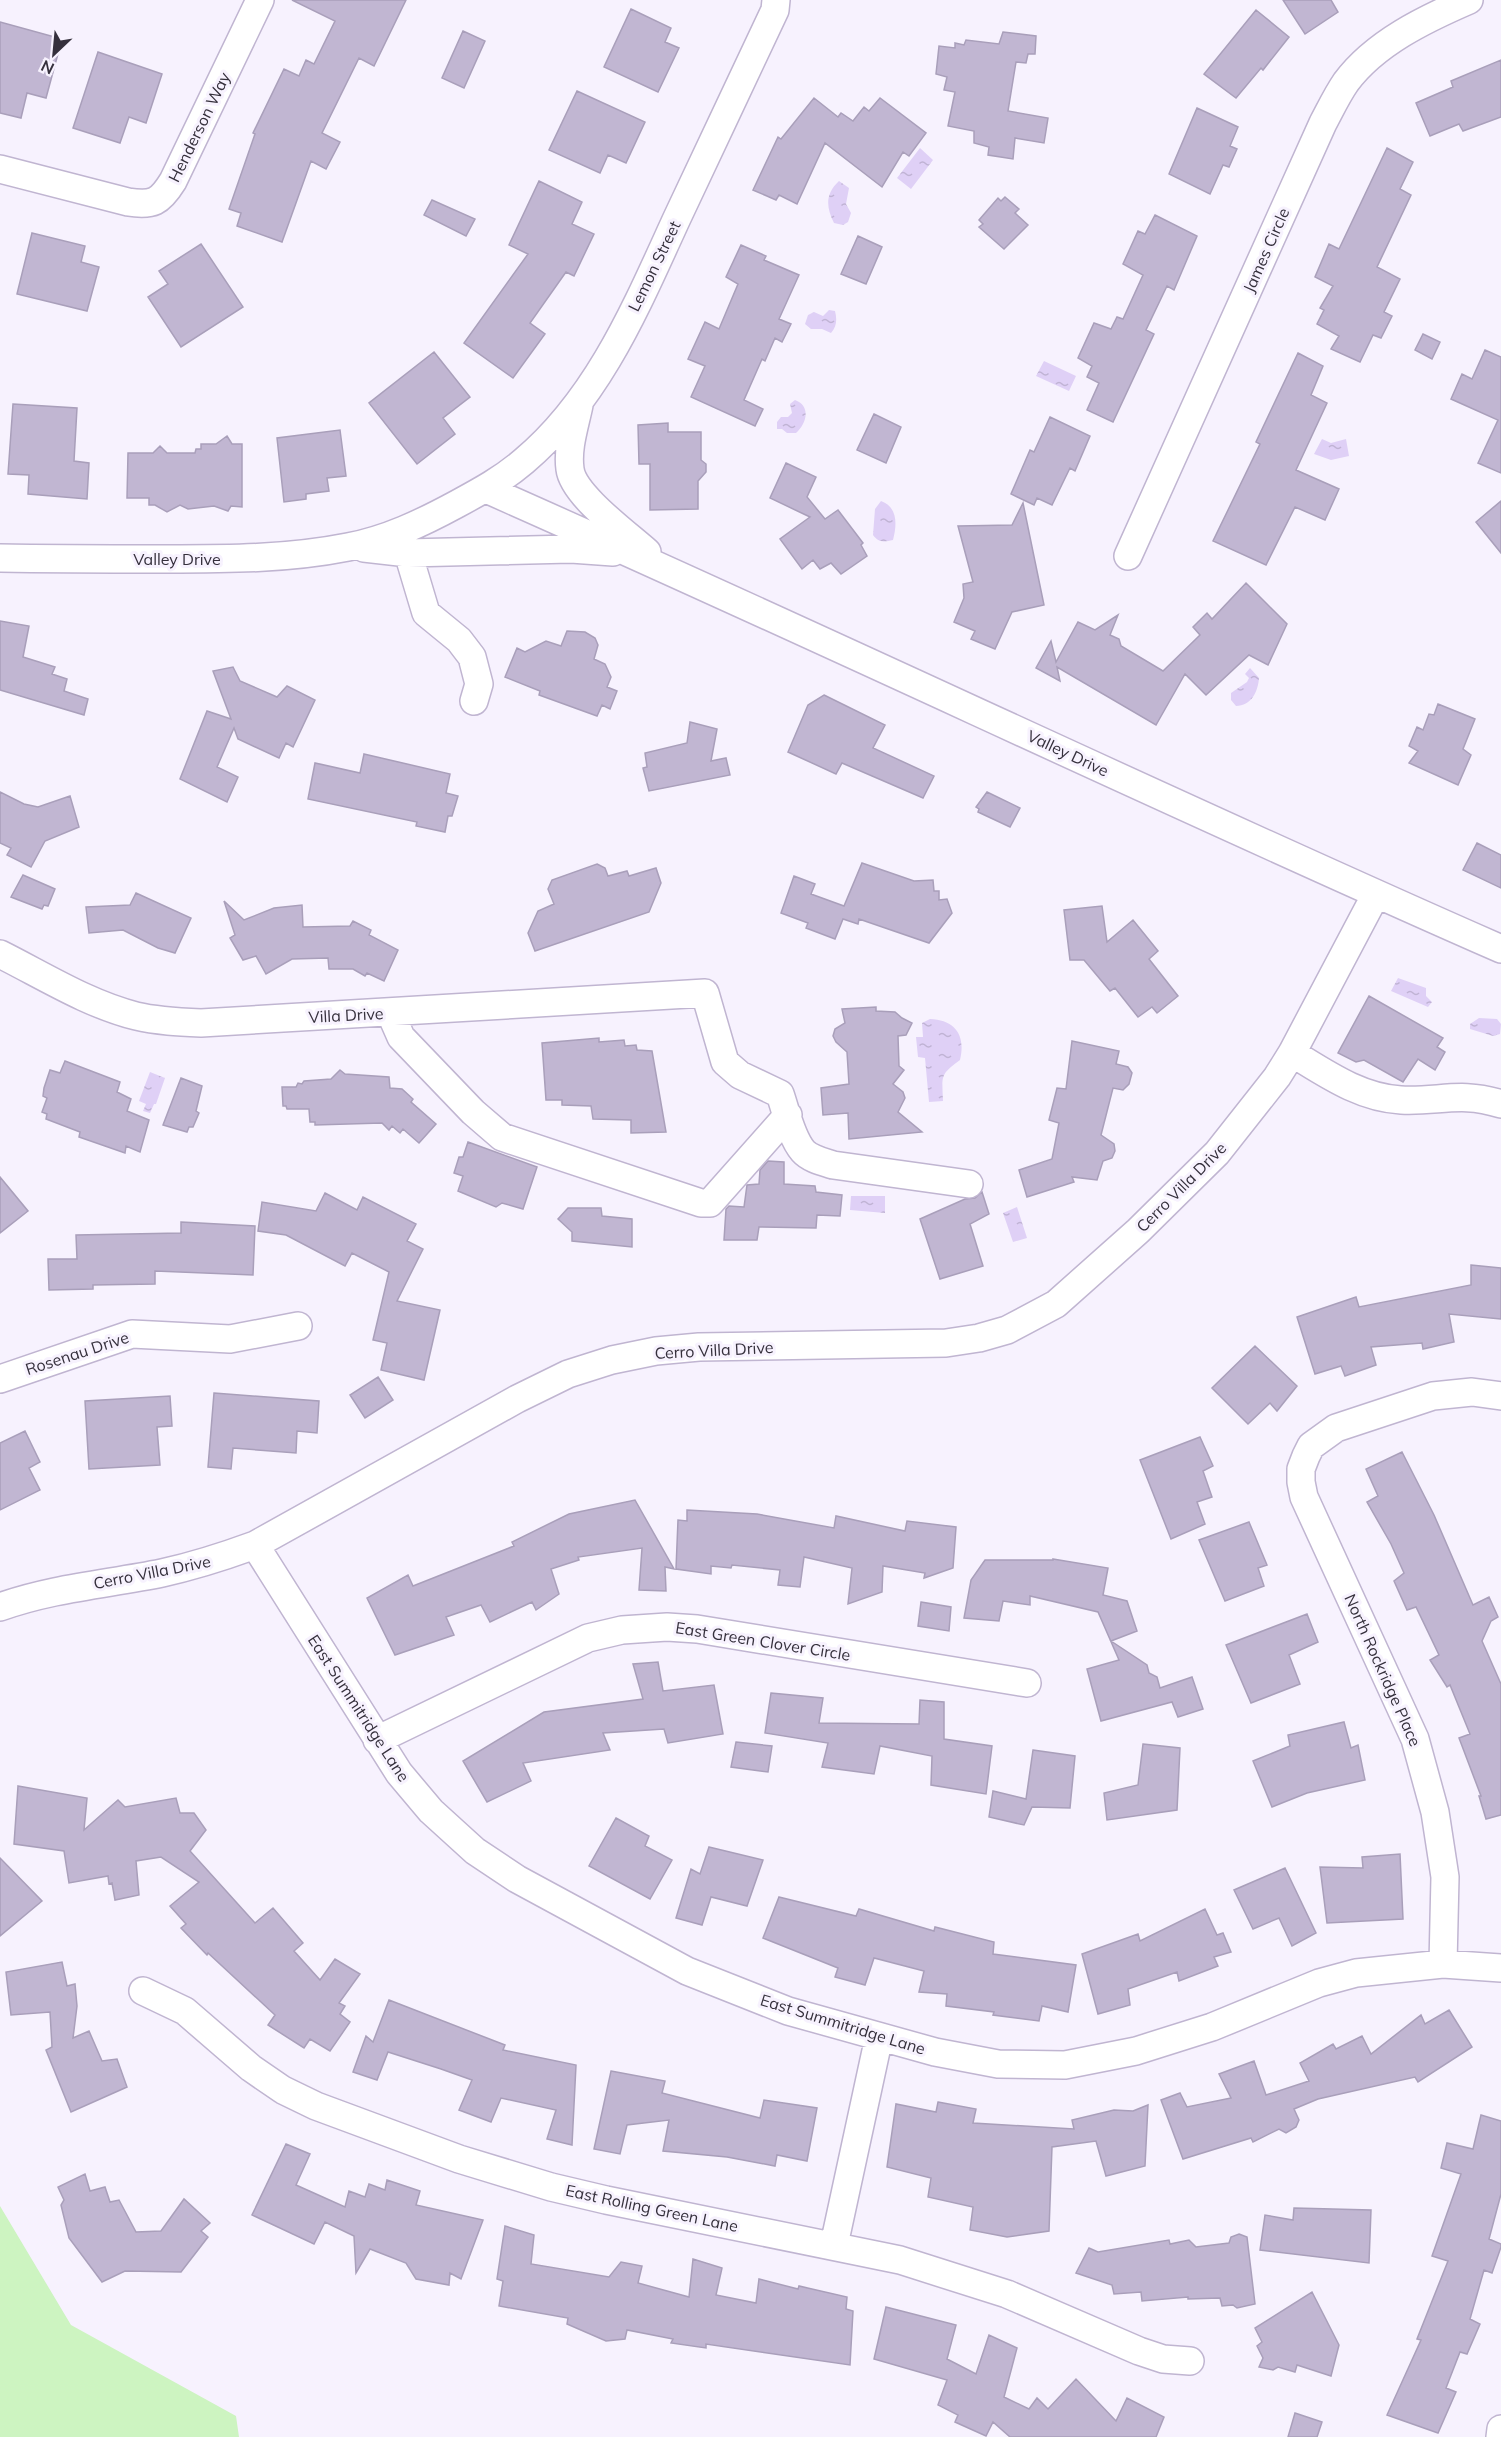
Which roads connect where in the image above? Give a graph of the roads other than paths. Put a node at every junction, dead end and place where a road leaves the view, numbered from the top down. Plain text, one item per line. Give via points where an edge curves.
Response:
1 (260, 0) edge
2 (1469, 0) edge
3 (773, 2) edge
4 (0, 169) edge
5 (579, 403) junction
6 (486, 489) junction
7 (354, 546) junction
8 (408, 553) junction
9 (636, 555) junction
10 (1128, 556) dead end
11 (0, 558) edge
12 (664, 567) junction
13 (474, 701) dead end
14 (1376, 894) junction
15 (1501, 949) edge
16 (0, 954) edge
17 (390, 1012) junction
18 (1292, 1053) junction
19 (1501, 1104) edge
20 (788, 1115) junction
21 (969, 1184) dead end
22 (298, 1326) dead end
23 (0, 1379) edge
24 (1501, 1396) edge
25 (255, 1545) junction
26 (0, 1607) edge
27 (1027, 1683) dead end
28 (377, 1740) junction
29 (1443, 1964) junction
30 (1501, 1968) edge
31 (144, 1990) dead end
32 (879, 2037) junction
33 (834, 2245) junction
34 (1190, 2361) dead end
35 (1501, 2429) edge
36 (1500, 2437) edge

1 - 4 street, Henderson Way via 163,197 146,205 128,202
2 - 10 street, James Circle via 1375,50 1346,83 1323,123
3 - 5 street, Lemon Street via 650,275 608,359
5 - 6 street, Lemon Street via 540,447
5 - 12 street via 570,450 575,484
6 - 7 street, Valley Drive via 399,532
6 - 9 street, Valley Drive
7 - 8 street, Valley Drive
7 - 11 street, Valley Drive via 234,558
8 - 9 street, Valley Drive via 571,549
8 - 13 street via 426,613 459,640 472,657 479,684
9 - 12 street, Valley Drive
12 - 14 street, Valley Drive
14 - 15 street, Valley Drive
14 - 18 street, Cerro Villa Drive
16 - 17 street, Villa Drive via 81,996 136,1016 164,1021 201,1023
17 - 20 street, Villa Drive via 705,993 724,1062 740,1075 780,1094
17 - 20 street via 401,1037 502,1137 701,1203 710,1203
18 - 19 street via 1353,1088 1378,1097 1401,1100 1472,1096
18 - 25 street, Cerro Villa Drive via 1217,1153 1130,1238 1056,1304 1033,1318 1007,1330 946,1343 699,1347 612,1360 568,1374 517,1399
20 - 21 street via 803,1152 814,1159 863,1170
22 - 23 street, Rosenau Drive via 230,1339 132,1334
24 - 29 street, North Rockridge Place via 1472,1392 1433,1396 1336,1428 1311,1446 1301,1469 1304,1497 1416,1739 1435,1812 1445,1877
25 - 26 street, Cerro Villa Drive via 162,1573 60,1589
25 - 28 street, East Summitridge Lane
27 - 28 street, East Green Clover Circle via 697,1629 622,1630 557,1651
28 - 32 street, East Summitridge Lane via 431,1811 475,1851 517,1879 687,1971 788,2011
29 - 30 street, East Summitridge Lane
29 - 32 street, East Summitridge Lane via 1356,1973 1137,2051 1065,2065 998,2064
31 - 33 street, East Rolling Green Lane via 185,2011 250,2068 283,2090 428,2148 557,2188
32 - 33 street
33 - 34 street, East Rolling Green Lane via 953,2276 1007,2294 1139,2351
35 - 36 street

